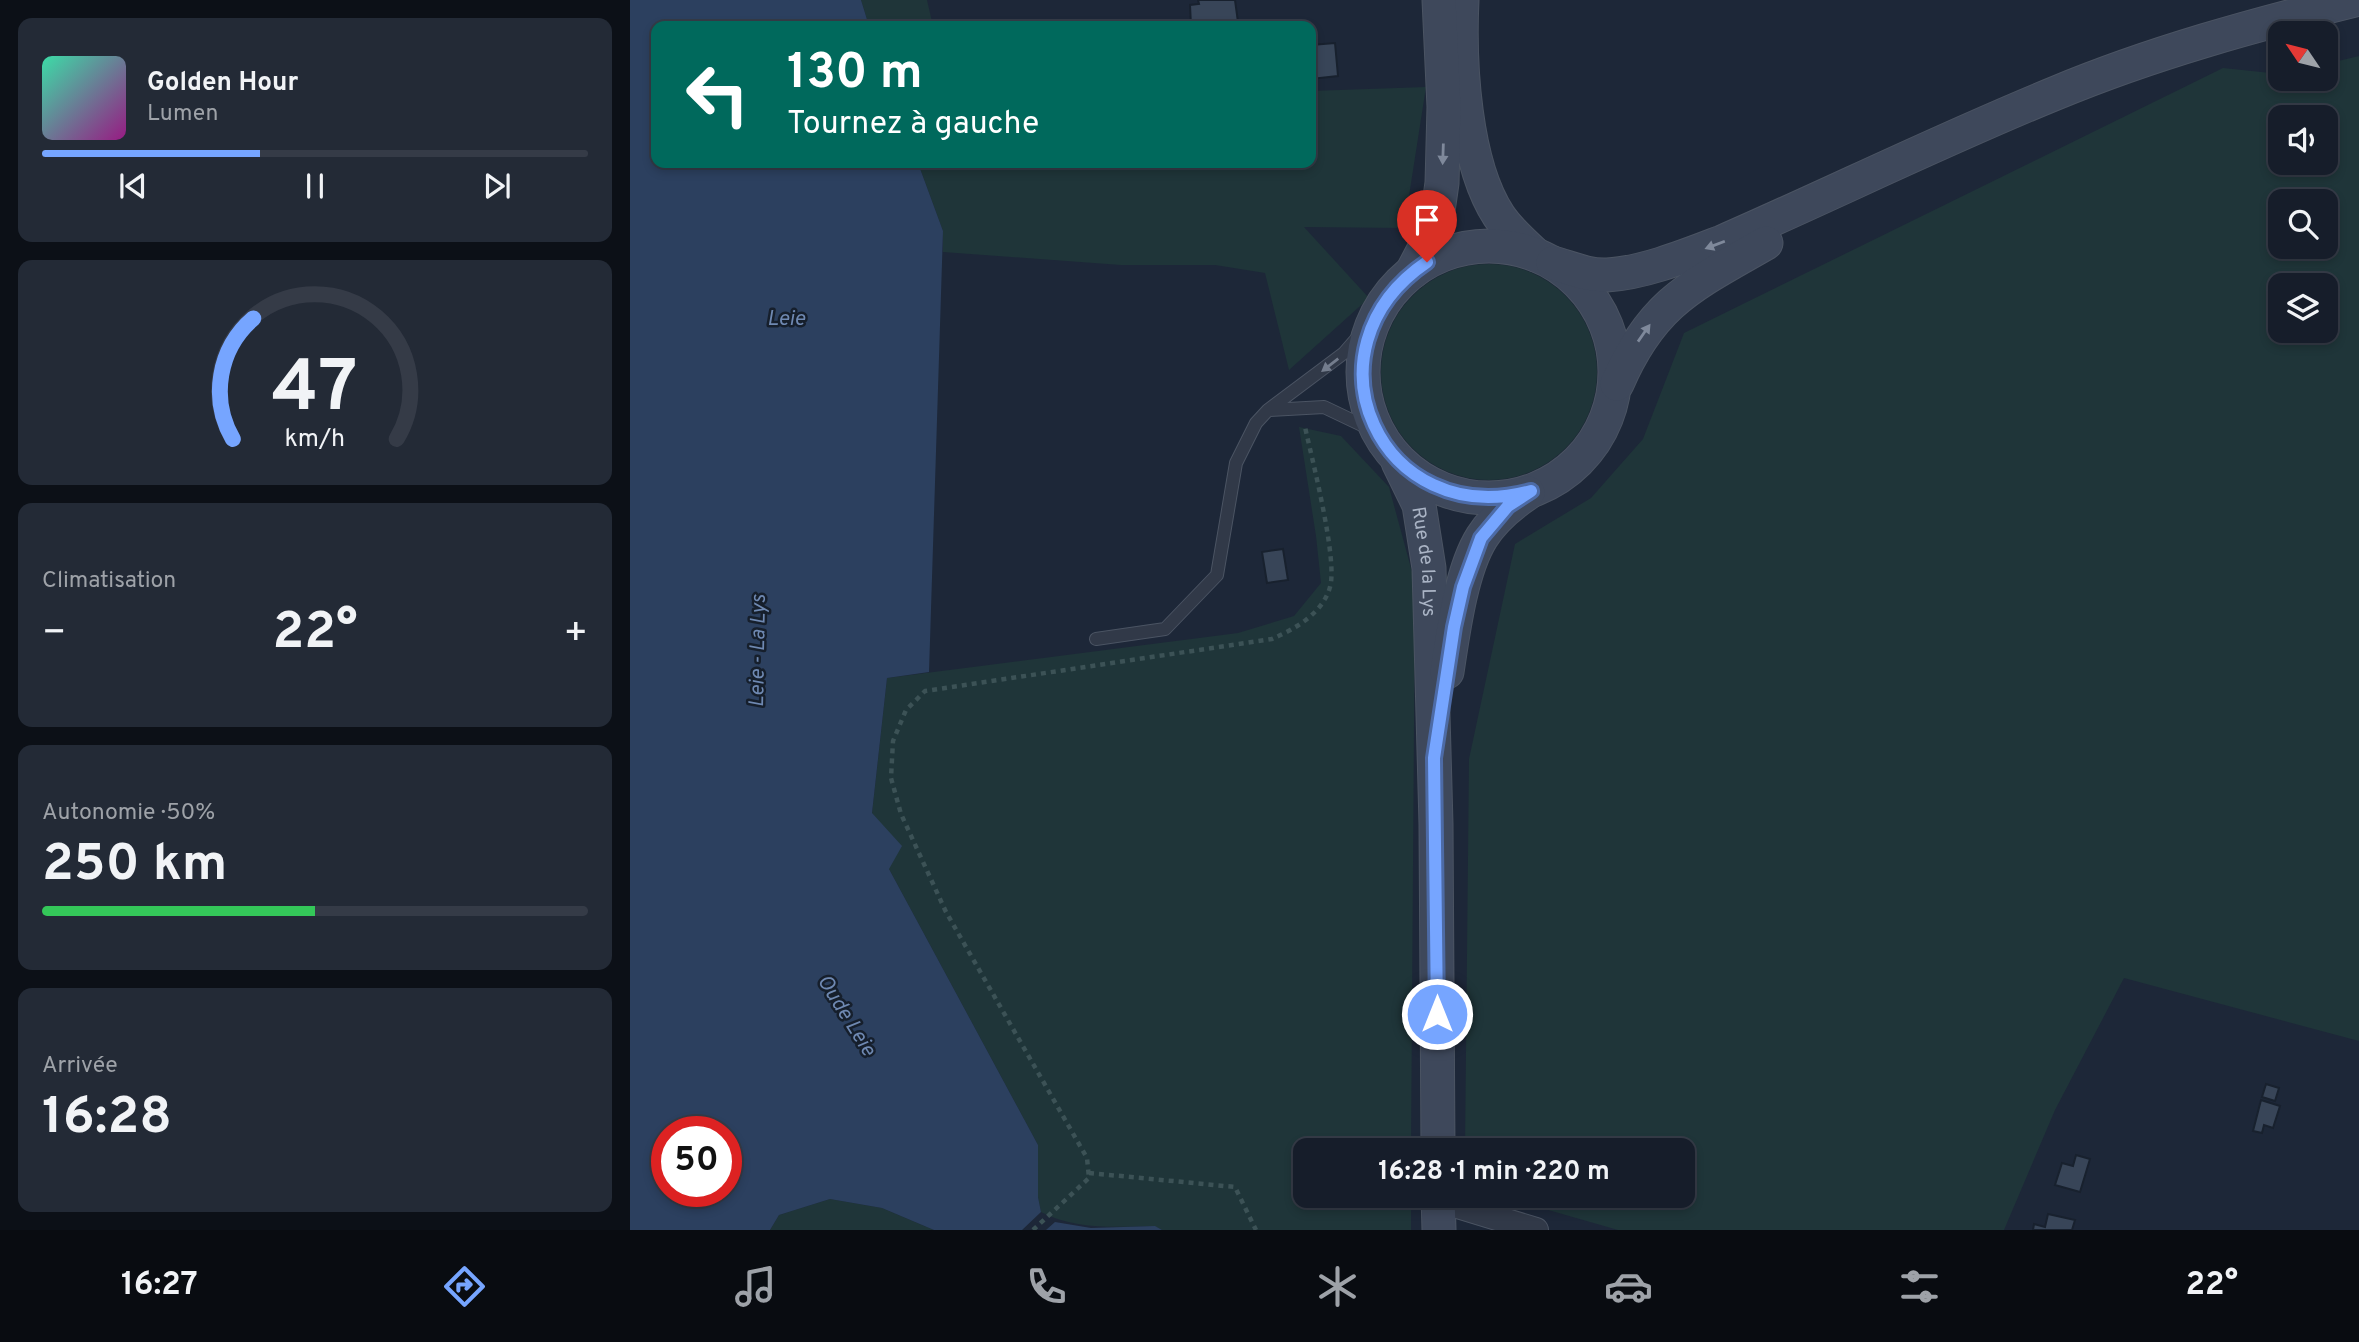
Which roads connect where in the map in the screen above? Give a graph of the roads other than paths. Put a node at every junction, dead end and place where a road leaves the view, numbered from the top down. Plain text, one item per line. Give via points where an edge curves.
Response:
1 (1439, 0) edge
2 (1462, 0) edge
3 (2355, 0) edge
4 (1890, 168) junction
5 (1545, 259) junction
6 (1412, 272) junction
7 (1377, 315) junction
8 (1613, 393) junction
9 (1268, 410) junction
10 (1389, 448) junction
11 (1531, 491) junction
12 (1096, 639) dead end
13 (1434, 758) junction
14 (1438, 1138) edge
15 (1439, 1208) edge
16 (1536, 1230) edge

1 -> 6 main road via 1442,183 1432,234
2 - 5 main road via 1464,88 1479,173 1500,219
3 - 4 main road via 2116,70
4 -> 5 main road via 1722,242 1659,264 1607,275
8 -> 4 main road via 1630,353 1666,306
5 - 6 main road via 1500,246 1472,247 1445,254
5 - 8 main road via 1583,287 1604,319 1614,355
6 - 7 main road, Rue de la Lys
7 -> 9 lane via 1345,354
7 - 10 main road, Rue de la Lys via 1364,351 1363,369 1367,406
8 - 11 main road via 1601,429 1579,460
9 - 10 lane via 1324,407 1366,427
9 - 12 lane via 1256,423 1236,463 1217,575 1165,629
10 - 11 main road via 1423,479 1457,494 1494,498
10 - 13 main road, Rue de la Lys via 1419,505 1426,538
11 - 13 main road, Rue de la Lys via 1494,521 1473,556 1454,627
13 - 14 main road, Rue de la Lys
15 - 16 street

